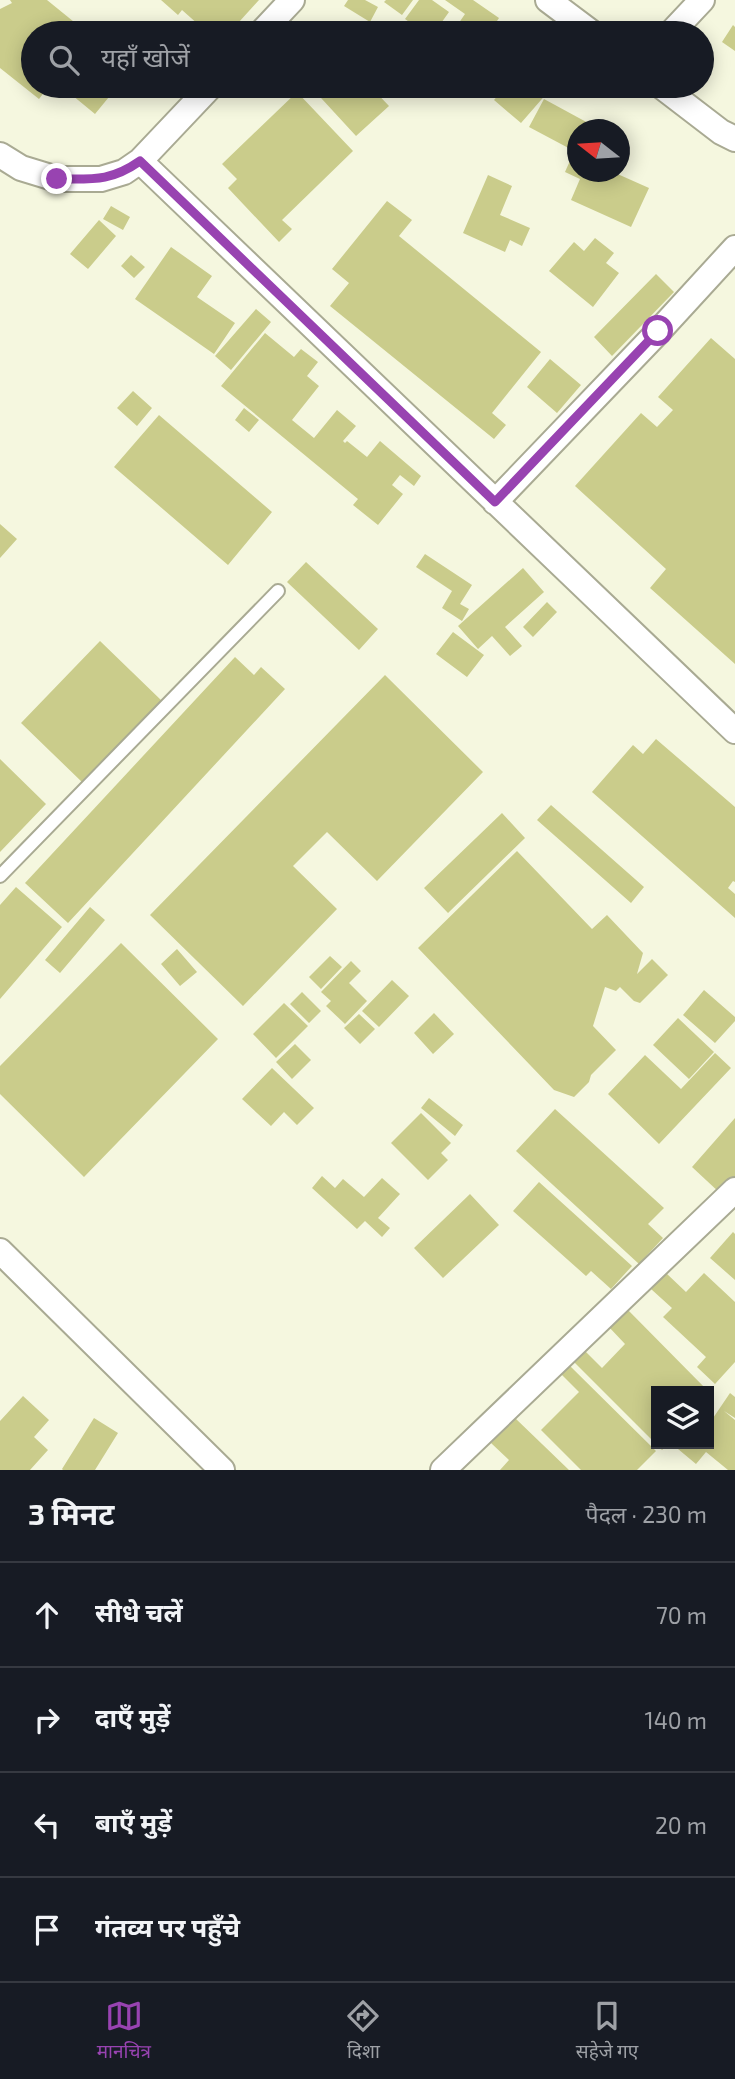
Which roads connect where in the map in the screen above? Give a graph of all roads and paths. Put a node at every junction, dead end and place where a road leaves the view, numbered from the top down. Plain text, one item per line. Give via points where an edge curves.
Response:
1 (292, 0) edge
2 (548, 0) edge
3 (702, 0) edge
4 (272, 21) edge
5 (576, 21) edge
6 (682, 21) edge
7 (200, 98) edge
8 (677, 98) edge
9 (735, 139) edge
10 (0, 155) edge
11 (140, 161) junction
12 (735, 248) edge
13 (495, 502) junction
14 (278, 592) dead end
15 (735, 731) edge
16 (0, 876) edge
17 (735, 1190) edge
18 (0, 1251) edge
19 (222, 1470) edge
20 (443, 1470) edge

1 - 4 street
2 - 5 street
3 - 6 street
7 - 11 street
8 - 9 street
10 - 11 street via 21,168 57,179 101,179 124,173
11 - 13 street
12 - 13 street
13 - 15 street
14 - 16 lane
17 - 20 street
18 - 19 street

